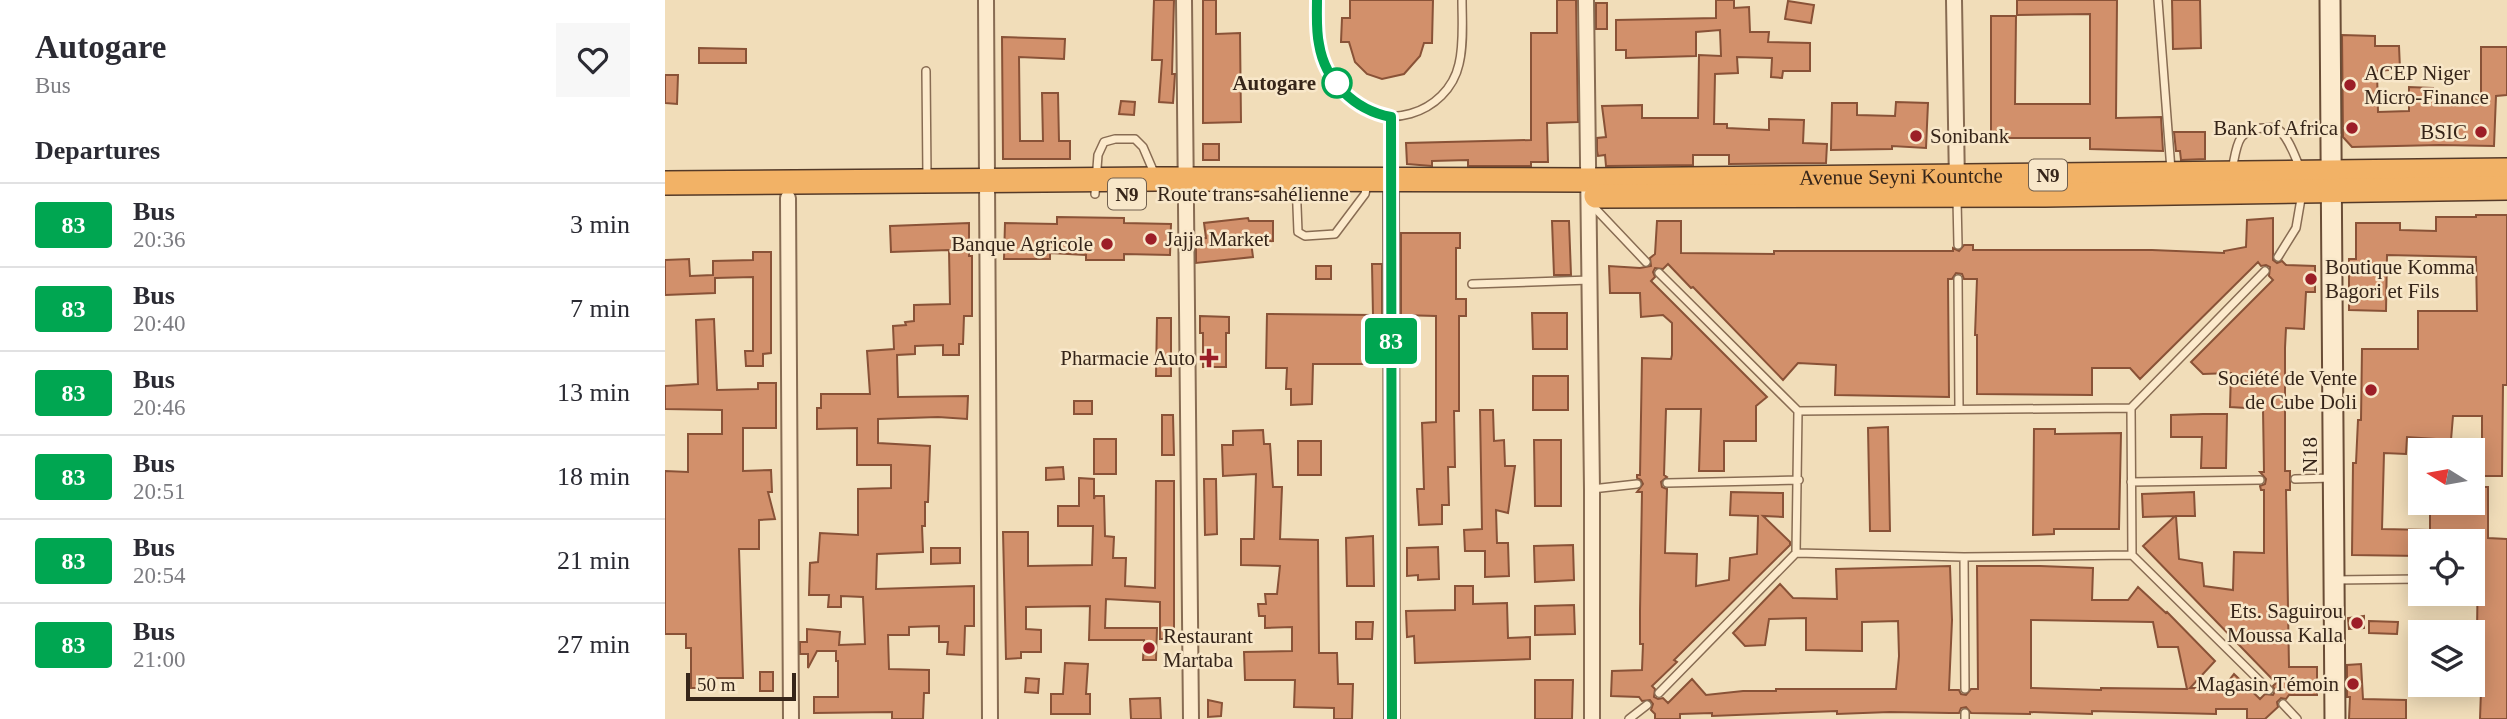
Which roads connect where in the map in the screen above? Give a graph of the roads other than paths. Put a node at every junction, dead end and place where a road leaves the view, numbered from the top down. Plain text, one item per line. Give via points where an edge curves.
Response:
1 (986, 0) edge
2 (1184, 0) edge
3 (1317, 0) edge
4 (1462, 0) edge
5 (1586, 0) edge
6 (1954, 0) edge
7 (2158, 0) edge
8 (2330, 0) edge
9 (926, 71) dead end
10 (1391, 117) junction
11 (2507, 170) edge
12 (2171, 174) junction
13 (2231, 174) junction
14 (1157, 179) junction
15 (927, 181) junction
16 (2330, 182) junction
17 (665, 183) edge
18 (2303, 183) junction
19 (1187, 186) junction
20 (1957, 186) junction
21 (987, 187) junction
22 (1095, 187) junction
23 (1296, 187) junction
24 (1379, 188) junction
25 (2507, 188) edge
26 (1585, 190) junction
27 (665, 198) edge
28 (788, 198) junction
29 (1958, 245) dead end
30 (2278, 257) dead end
31 (1646, 262) dead end
32 (2265, 271) dead end
33 (1659, 273) dead end
34 (1958, 279) dead end
35 (1590, 280) junction
36 (1472, 284) dead end
37 (1959, 408) junction
38 (2131, 408) junction
39 (1798, 411) junction
40 (2333, 478) junction
41 (2295, 479) dead end
42 (1799, 480) junction
43 (2260, 480) dead end
44 (2131, 482) junction
45 (1667, 483) dead end
46 (1637, 484) dead end
47 (1593, 489) junction
48 (1796, 553) junction
49 (2132, 555) junction
50 (1964, 557) junction
51 (2408, 579) edge
52 (2334, 580) junction
53 (1965, 690) dead end
54 (2269, 690) dead end
55 (1659, 693) dead end
56 (2283, 704) dead end
57 (1647, 705) dead end
58 (791, 719) edge
59 (991, 719) edge
60 (1191, 719) edge
61 (1392, 719) edge
62 (1592, 719) edge
63 (1629, 719) edge
64 (2297, 719) edge
65 (2335, 719) edge

1 - 21 street
2 - 19 street
3 - 10 lane via 1319,44 1333,76 1347,97 1367,111
4 - 10 lane via 1459,65 1451,85 1435,102 1414,113
5 - 26 street
6 - 20 street
7 - 12 lane
8 - 16 main road, N18
9 - 15 lane
10 - 24 lane
11 - 16 highway, Avenue Seyni Kountche / N9
12 - 13 highway, Avenue Seyni Kountche / N9
12 - 20 highway, Avenue Seyni Kountche / N9
13 - 18 highway, Avenue Seyni Kountche / N9
13 - 18 lane via 2245,131 2275,128 2281,132
14 - 19 highway, Route trans-sahélienne / N9
14 - 22 highway, Route trans-sahélienne / N9
14 - 22 lane via 1135,139 1115,139 1104,142 1098,155
15 - 17 highway, Route trans-sahélienne / N9
15 - 21 highway, Route trans-sahélienne / N9
16 - 18 highway, Avenue Seyni Kountche / N9
16 - 25 highway, Avenue Seyni Kountche / N9
16 - 40 main road, N18
18 - 20 highway, Avenue Seyni Kountche / N9
18 - 30 lane via 2296,228
19 - 22 highway, Route trans-sahélienne / N9
19 - 23 highway, Route trans-sahélienne / N9
19 - 60 street
20 - 26 highway, Avenue Seyni Kountche / N9
20 - 29 lane
21 - 22 highway, Route trans-sahélienne / N9
21 - 28 highway, Route trans-sahélienne / N9
21 - 59 street
23 - 24 highway, Route trans-sahélienne / N9
23 - 24 lane via 1298,232 1305,236 1335,234
24 - 26 highway, Route trans-sahélienne / N9
24 - 61 street
26 - 31 lane
26 - 35 street
27 - 28 highway, Route trans-sahélienne / N9
28 - 58 street
32 - 38 lane
33 - 39 lane
34 - 37 lane
35 - 36 lane
35 - 47 street
37 - 38 lane
37 - 39 lane
38 - 44 lane
39 - 42 lane
40 - 41 lane
40 - 52 main road, N18
42 - 45 lane
42 - 48 lane
43 - 44 lane
44 - 49 lane
46 - 47 lane
47 - 62 street
48 - 50 lane
48 - 55 lane
49 - 50 lane
49 - 54 lane
50 - 53 lane
51 - 52 lane
52 - 65 main road, N18
56 - 64 lane
57 - 63 lane

